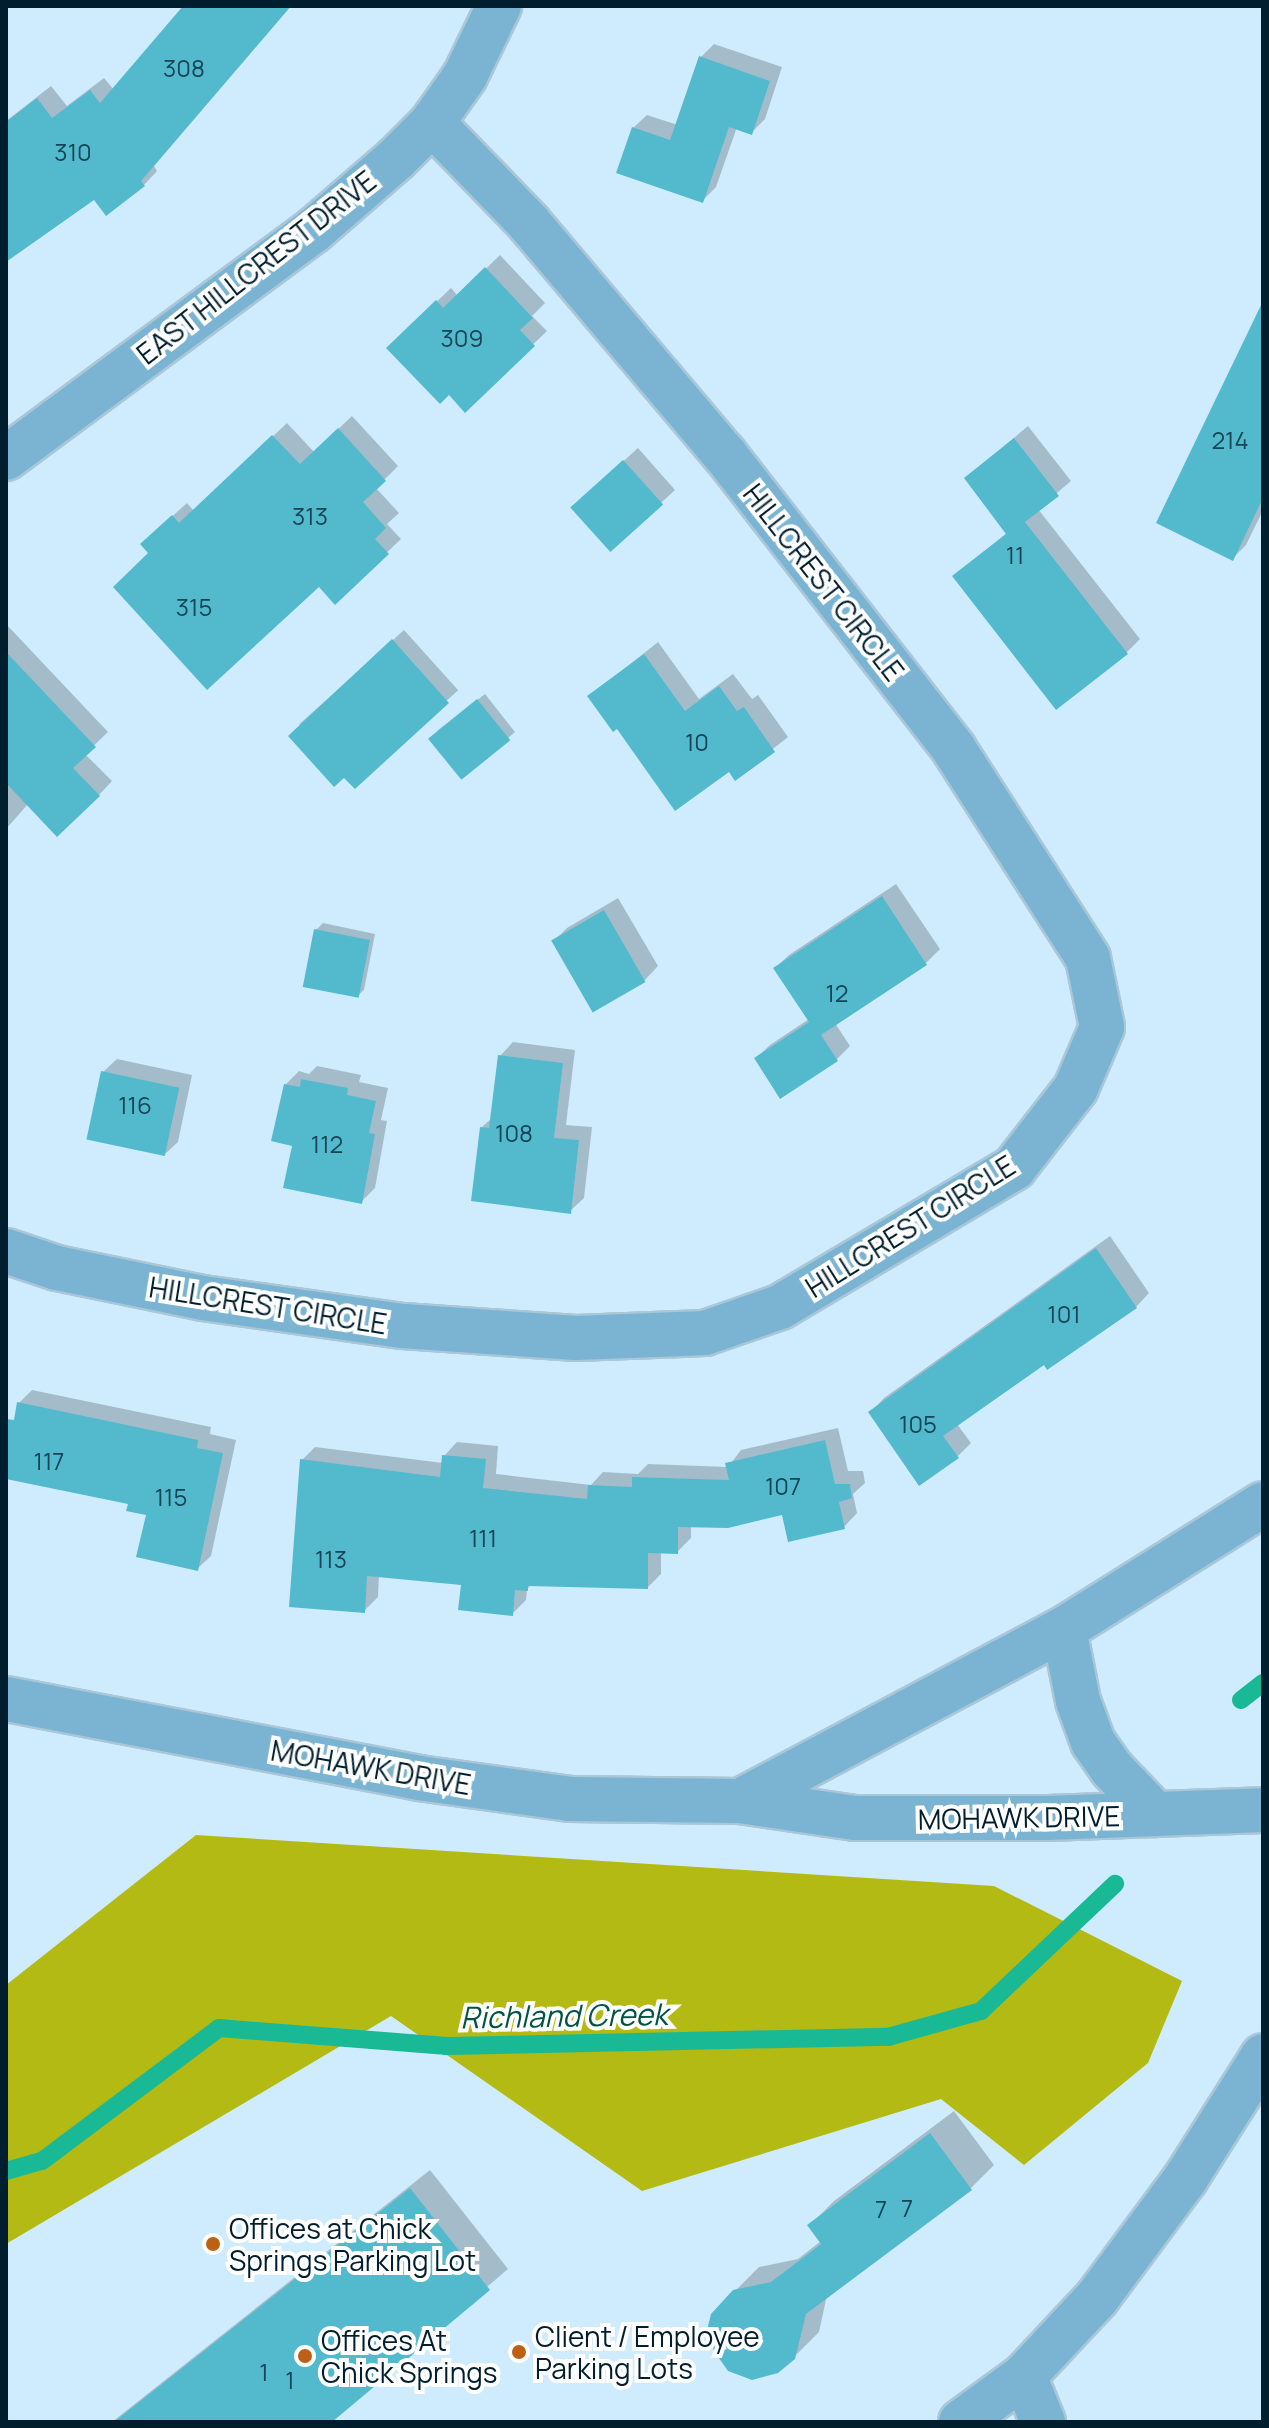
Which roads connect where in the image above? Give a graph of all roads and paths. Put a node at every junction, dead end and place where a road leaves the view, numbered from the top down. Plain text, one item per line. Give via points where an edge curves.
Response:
1 (499, 6) edge
2 (432, 123) junction
3 (6, 458) edge
4 (6, 1251) edge
5 (1263, 1504) edge
6 (1064, 1629) junction
7 (6, 1699) edge
8 (740, 1801) junction
9 (1263, 1810) edge
10 (1155, 1814) junction
11 (1263, 2056) edge
12 (1024, 2376) junction
13 (961, 2422) edge
14 (1043, 2422) edge

1 - 2 street, EAST HILLCREST DRIVE via 465,76
2 - 3 street, EAST HILLCREST DRIVE via 313,231
2 - 4 street, HILLCREST CIRCLE via 529,223 724,454 954,749 1088,958 1102,1027 1076,1088 1014,1168 780,1307 705,1333 576,1338 403,1326 203,1298 57,1268
5 - 6 street, MOHAWK DRIVE
6 - 8 street, MOHAWK DRIVE
6 - 10 street, MOHAWK DRIVE via 1078,1701 1093,1742
7 - 8 street, MOHAWK DRIVE via 419,1778 570,1799
8 - 10 street, MOHAWK DRIVE via 855,1818
9 - 10 street, MOHAWK DRIVE
11 - 12 street via 1186,2178 1097,2298
12 - 13 street
12 - 14 street

